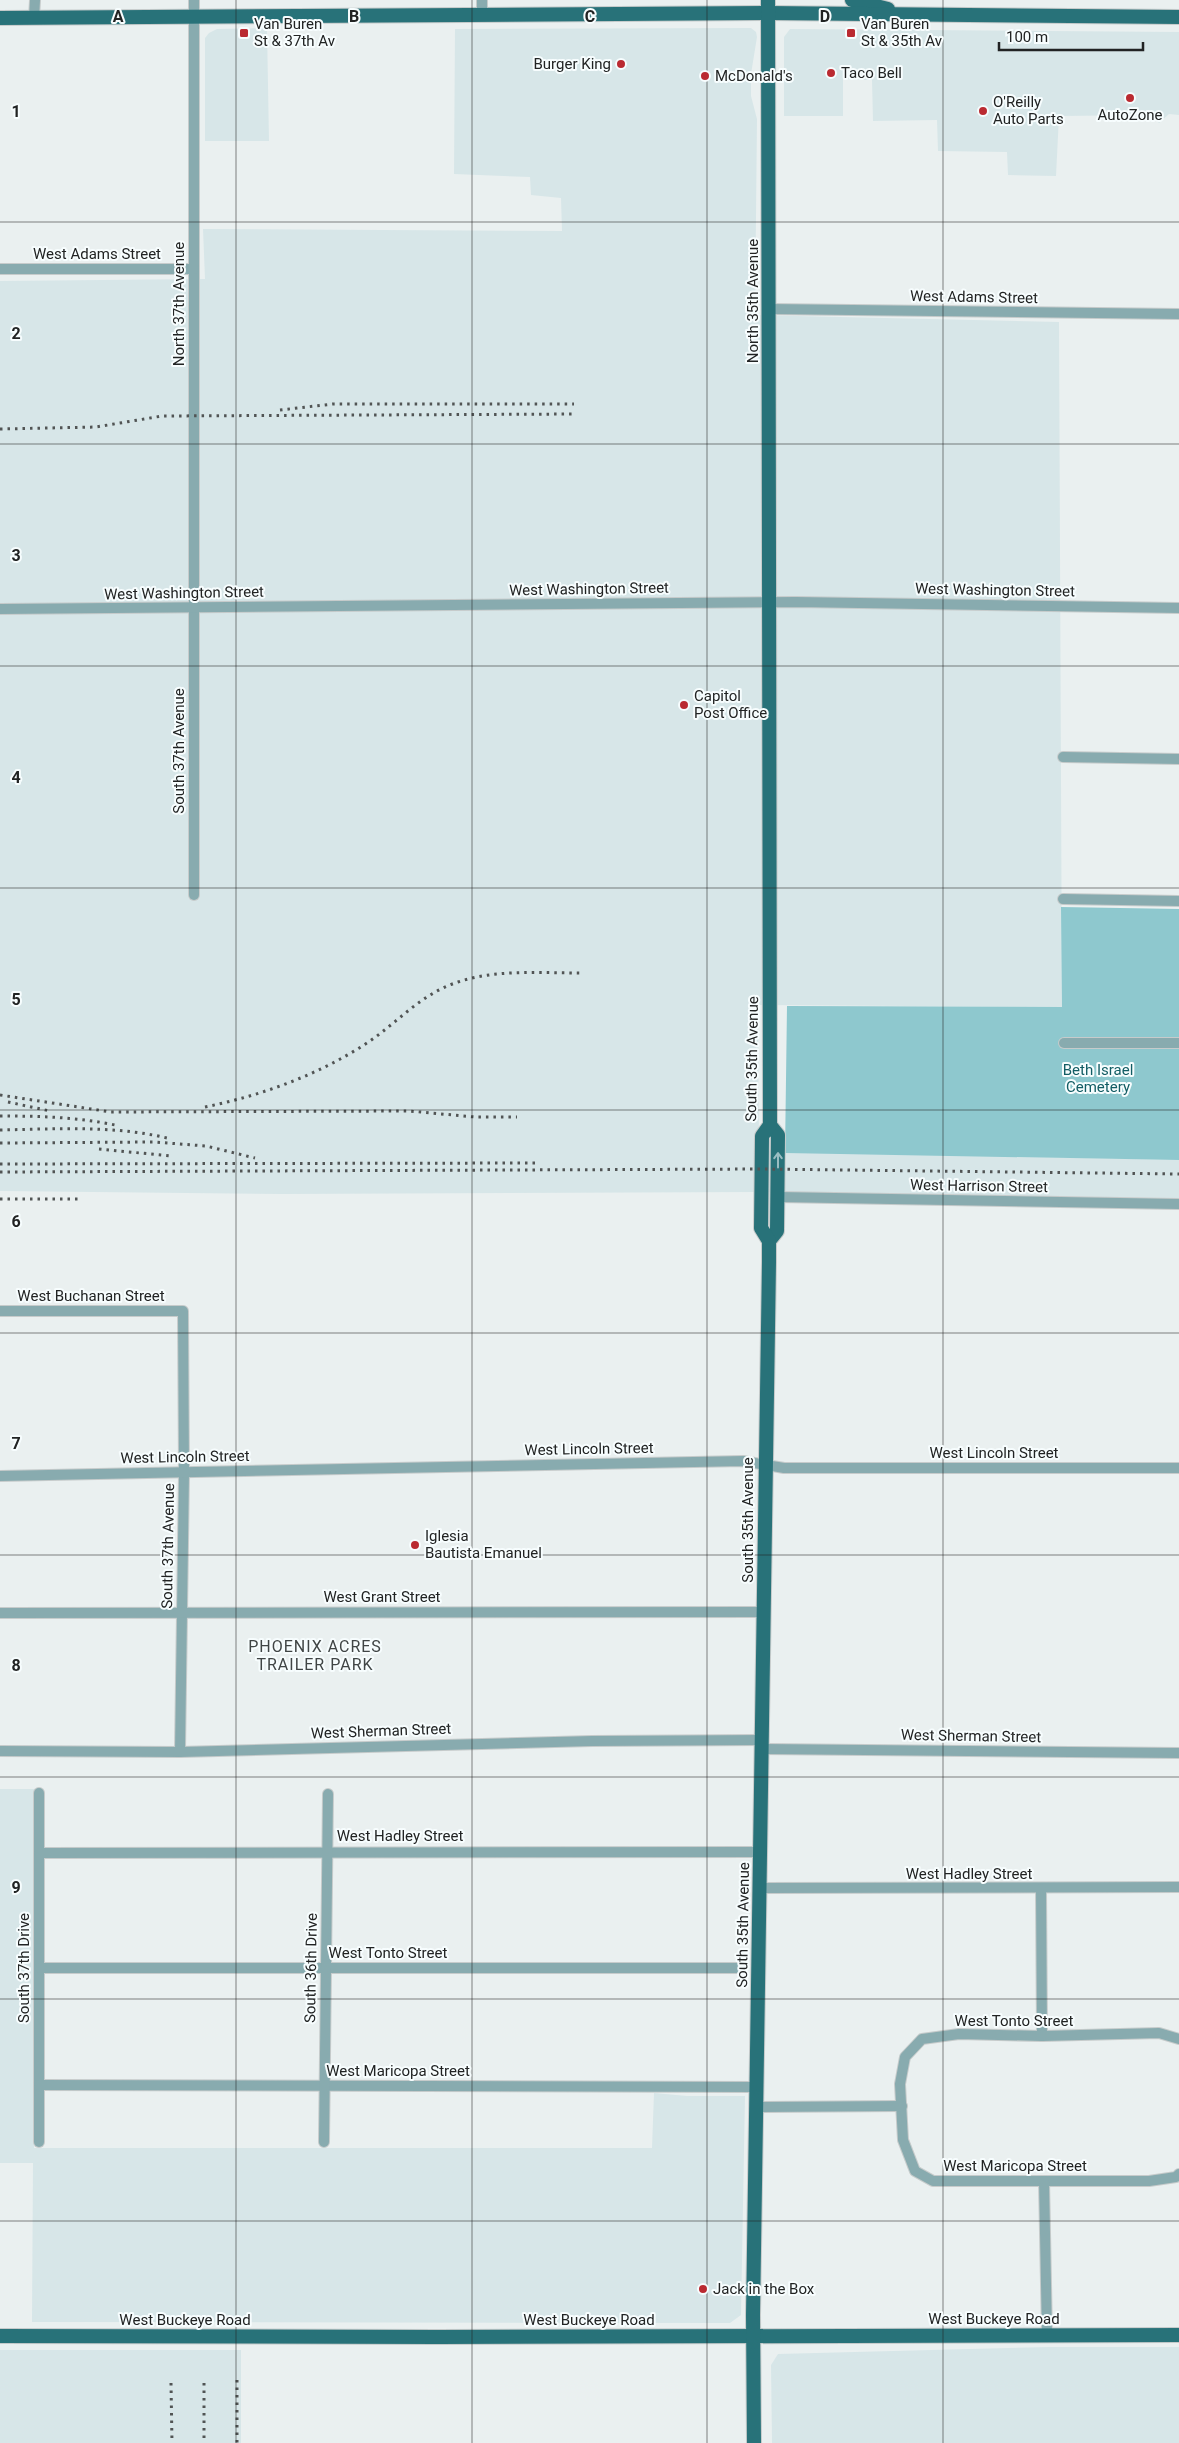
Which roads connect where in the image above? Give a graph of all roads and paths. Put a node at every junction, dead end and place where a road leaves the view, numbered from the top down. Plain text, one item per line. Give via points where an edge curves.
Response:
1 (35, 0) edge
2 (194, 0) edge
3 (482, 0) edge
4 (852, 0) edge
5 (768, 7) edge
6 (482, 15) junction
7 (911, 15) junction
8 (194, 17) junction
9 (0, 18) edge
10 (34, 18) junction
11 (1179, 18) edge
12 (0, 269) edge
13 (194, 269) junction
14 (769, 309) junction
15 (1179, 314) edge
16 (770, 602) junction
17 (194, 608) junction
18 (1179, 608) edge
19 (0, 609) edge
20 (1063, 757) dead end
21 (1179, 759) edge
22 (194, 895) dead end
23 (1063, 898) dead end
24 (1179, 901) edge
25 (1179, 1043) edge
26 (1064, 1044) dead end
27 (770, 1125) junction
28 (778, 1197) junction
29 (1179, 1204) edge
30 (769, 1241) junction
31 (0, 1311) edge
32 (183, 1312) joint
33 (765, 1465) junction
34 (1179, 1468) edge
35 (184, 1473) junction
36 (0, 1476) edge
37 (765, 1612) junction
38 (0, 1613) edge
39 (182, 1613) junction
40 (763, 1744) junction
41 (0, 1751) edge
42 (180, 1752) junction
43 (1179, 1753) edge
44 (39, 1794) dead end
45 (328, 1794) dead end
46 (327, 1851) junction
47 (39, 1852) junction
48 (761, 1852) junction
49 (760, 1888) junction
50 (1179, 1888) edge
51 (1041, 1889) junction
52 (40, 1968) junction
53 (326, 1968) junction
54 (737, 1968) dead end
55 (1042, 2036) junction
56 (1179, 2039) edge
57 (39, 2085) junction
58 (324, 2086) junction
59 (756, 2087) junction
60 (902, 2106) junction
61 (756, 2107) junction
62 (39, 2142) dead end
63 (324, 2142) dead end
64 (1179, 2174) edge
65 (1044, 2181) junction
66 (1179, 2334) edge
67 (1047, 2335) junction
68 (0, 2336) edge
69 (753, 2336) junction
70 (754, 2443) edge

1 - 10 street
2 - 8 street, North 37th Avenue
3 - 6 street
4 - 7 main road
5 - 6 main road
5 - 7 main road
5 - 14 main road, North 35th Avenue
6 - 8 main road
7 - 11 main road
8 - 10 main road
8 - 13 street, North 37th Avenue
9 - 10 main road
12 - 13 street, West Adams Street
13 - 17 street, North 37th Avenue
14 - 15 street, West Adams Street
14 - 16 main road, North 35th Avenue
16 - 17 street, West Washington Street
16 - 18 street, West Washington Street
16 - 27 main road, South 35th Avenue
17 - 19 street, West Washington Street
17 - 22 street, South 37th Avenue
20 - 21 street
23 - 24 street
25 - 26 street
28 -> 27 main road via 778,1135
27 - 30 main road, South 35th Avenue via 762,1136 761,1228
28 - 29 street, West Harrison Street
28 - 30 main road via 777,1231
30 - 33 main road, South 35th Avenue
31 - 32 street, West Buchanan Street
32 - 35 street, South 37th Avenue
33 - 34 street, West Lincoln Street via 784,1468
33 - 35 street, West Lincoln Street via 743,1461
33 - 37 main road, South 35th Avenue
35 - 36 street, West Lincoln Street
35 - 39 street, South 37th Avenue
37 - 39 street, West Grant Street
37 - 40 main road, South 35th Avenue
38 - 39 street, West Grant Street
39 - 42 street, South 37th Avenue
40 - 42 street, West Sherman Street via 592,1741
40 - 43 street, West Sherman Street
40 - 48 main road, South 35th Avenue
41 - 42 street, West Sherman Street
44 - 47 street, South 37th Drive
45 - 46 street, South 36th Drive
46 - 47 street, West Hadley Street
46 - 48 street, West Hadley Street
46 - 53 street, South 36th Drive
47 - 52 street, South 37th Drive
48 - 49 main road, South 35th Avenue
49 - 51 street, West Hadley Street
49 - 59 main road, South 35th Avenue
50 - 51 street, West Hadley Street
51 - 55 street
52 - 53 street, West Tonto Street
52 - 57 street, South 37th Drive
53 - 54 street, West Tonto Street
53 - 58 street, South 36th Drive
55 - 56 street, West Tonto Street via 1159,2034
55 - 60 street, West Tonto Street via 959,2034 922,2039 905,2057 900,2084
57 - 58 street, West Maricopa Street
57 - 62 street, South 37th Drive
58 - 59 street, West Maricopa Street
58 - 63 street, South 36th Drive
59 - 61 main road, South 35th Avenue
60 - 61 street
60 - 65 street, West Maricopa Street via 903,2140 915,2170 933,2181
61 - 69 main road, South 35th Avenue
64 - 65 street, West Maricopa Street via 1149,2181
65 - 67 street
66 - 67 main road, West Buckeye Road
67 - 69 main road, West Buckeye Road
68 - 69 main road, West Buckeye Road
69 - 70 main road, South 35th Avenue

